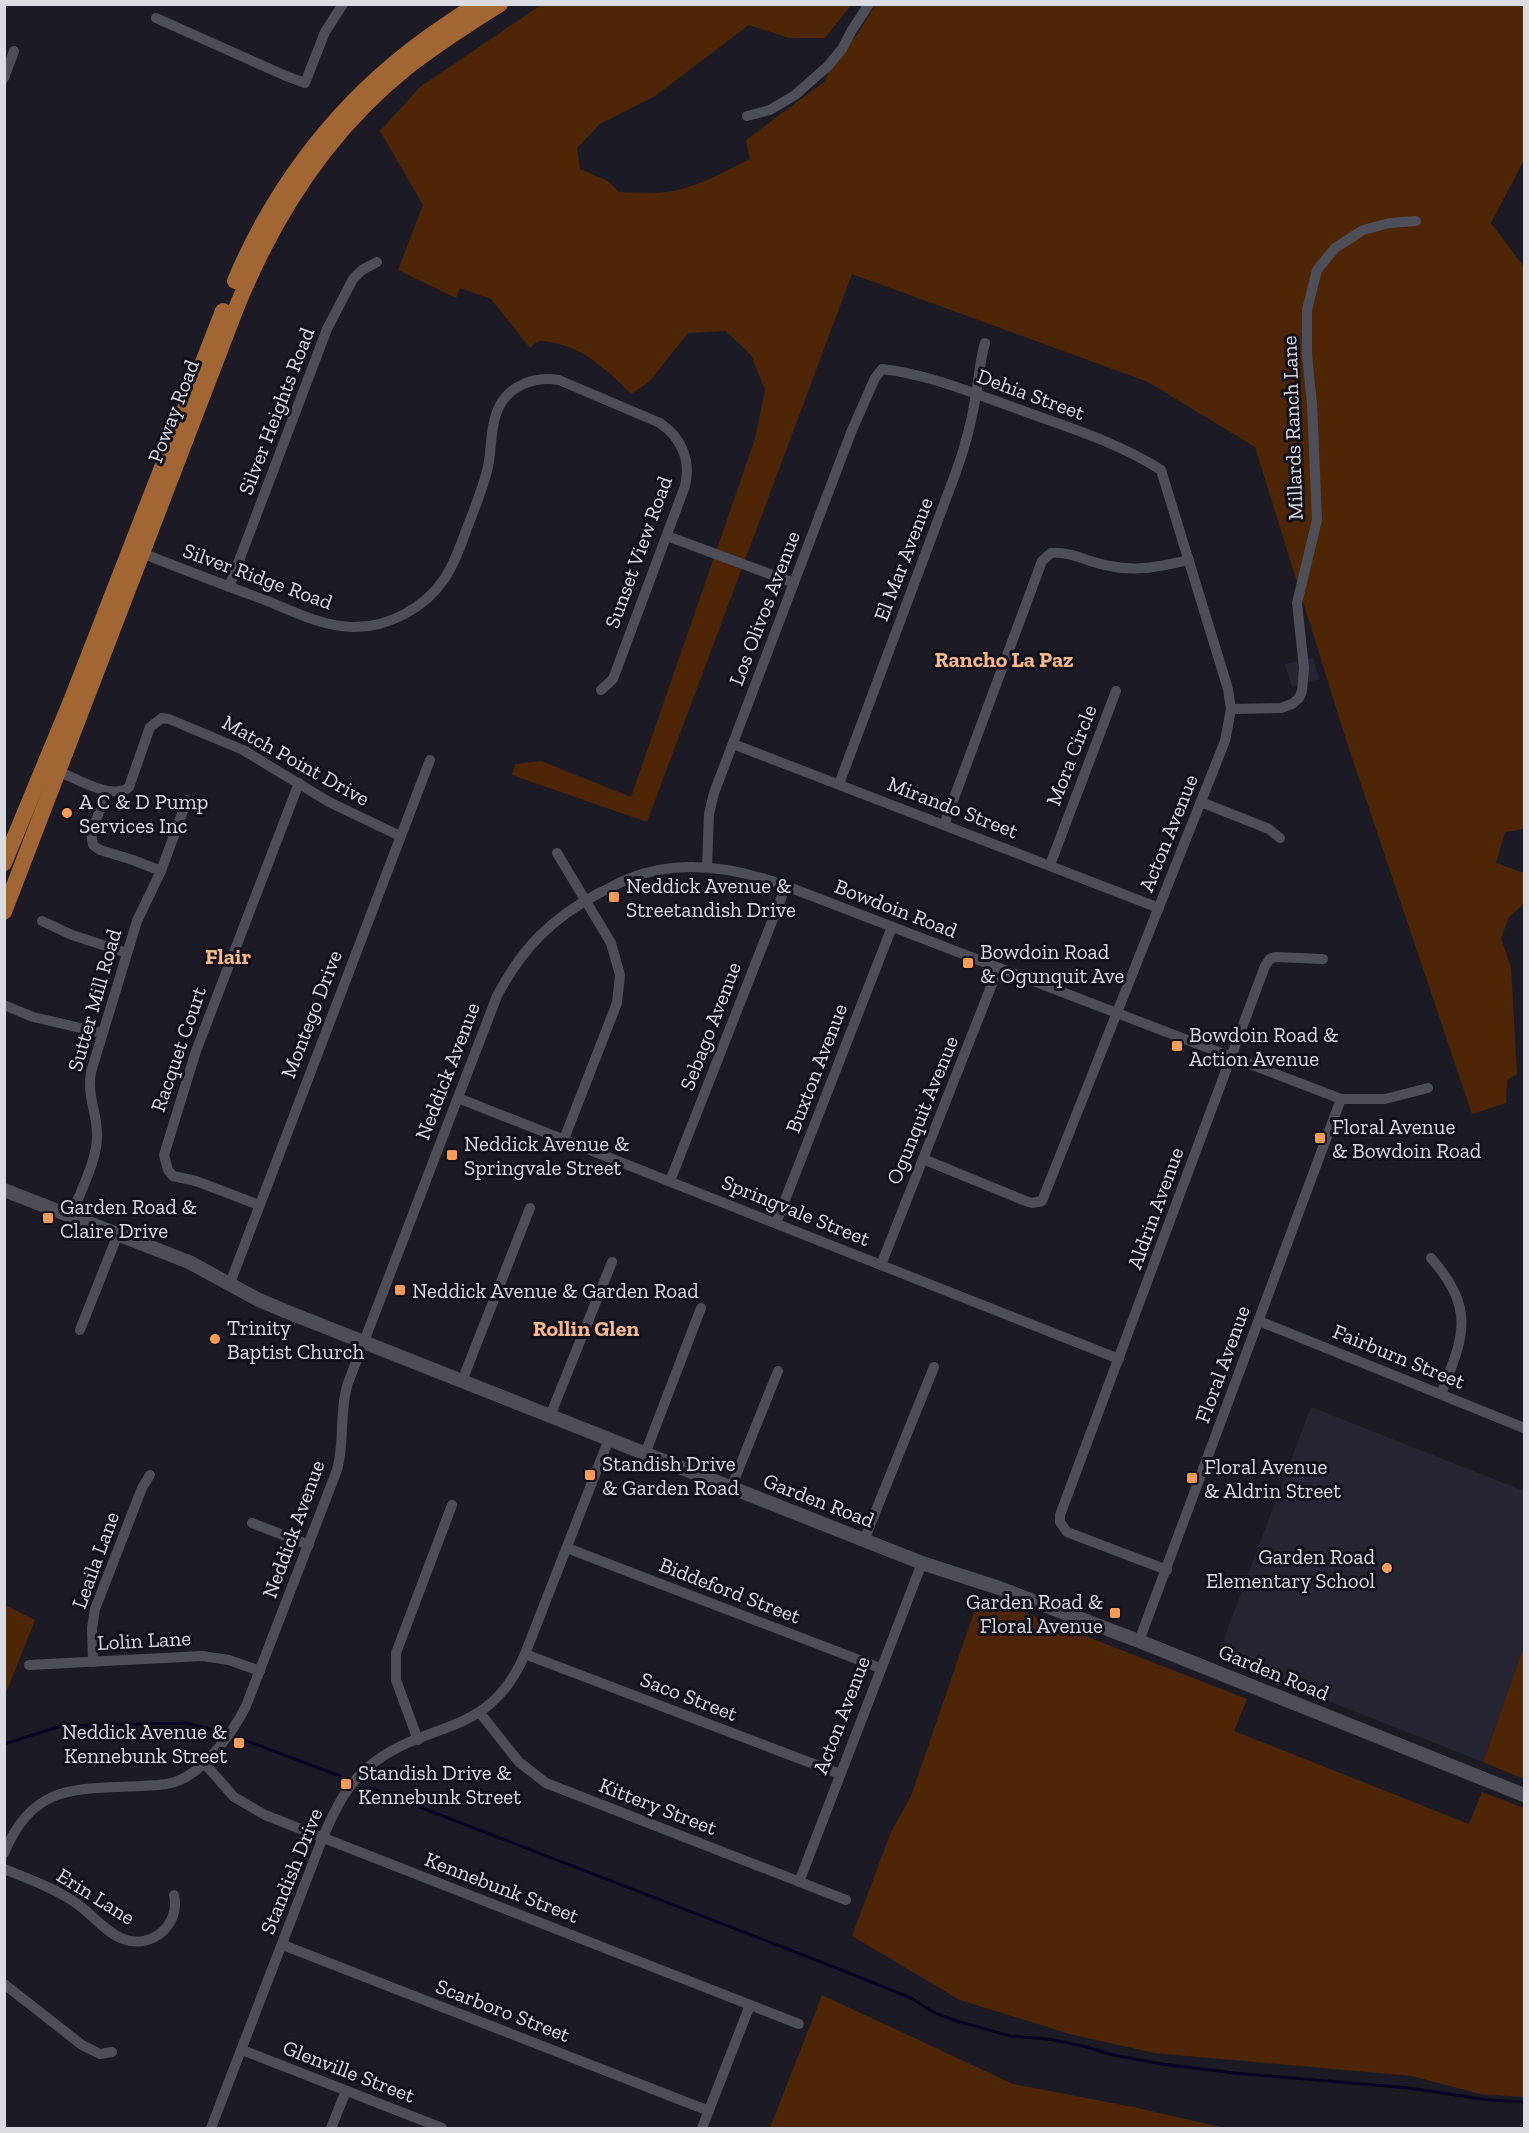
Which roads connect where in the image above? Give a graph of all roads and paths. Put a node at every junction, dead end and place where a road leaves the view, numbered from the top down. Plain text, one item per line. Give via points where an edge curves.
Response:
1 (343, 4) edge
2 (477, 4) edge
3 (500, 4) edge
4 (869, 4) edge
5 (156, 18) dead end
6 (14, 51) dead end
7 (4, 78) edge
8 (747, 116) dead end
9 (1416, 221) dead end
10 (377, 262) dead end
11 (985, 343) dead end
12 (882, 369) joint
13 (567, 382) joint
14 (976, 394) junction
15 (1161, 470) joint
16 (667, 536) junction
17 (136, 551) junction
18 (1189, 560) junction
19 (794, 583) junction
20 (229, 587) junction
21 (601, 690) dead end
22 (1116, 692) dead end
23 (1231, 709) junction
24 (733, 744) junction
25 (430, 760) dead end
26 (52, 769) junction
27 (299, 783) junction
28 (839, 784) junction
29 (107, 792) junction
30 (187, 800) dead end
31 (1201, 802) junction
32 (944, 825) junction
33 (400, 836) junction
34 (1280, 838) dead end
35 (557, 853) dead end
36 (4, 863) edge
37 (1050, 865) junction
38 (707, 867) junction
39 (161, 871) junction
40 (786, 886) junction
41 (585, 901) junction
42 (1159, 908) junction
43 (4, 912) edge
44 (42, 921) dead end
45 (892, 927) junction
46 (127, 953) junction
47 (1323, 959) dead end
48 (998, 969) junction
49 (4, 1005) edge
50 (1117, 1014) junction
51 (102, 1033) junction
52 (1232, 1058) junction
53 (1428, 1088) dead end
54 (458, 1098) junction
55 (1341, 1099) junction
56 (564, 1139) junction
57 (923, 1159) junction
58 (670, 1181) junction
59 (6, 1195) edge
60 (259, 1206) junction
61 (530, 1208) dead end
62 (71, 1216) junction
63 (776, 1223) junction
64 (117, 1234) junction
65 (1431, 1258) dead end
66 (612, 1262) dead end
67 (882, 1265) junction
68 (230, 1283) junction
69 (701, 1308) dead end
70 (1259, 1321) junction
71 (80, 1330) dead end
72 (363, 1342) junction
73 (1119, 1359) junction
74 (934, 1367) dead end
75 (778, 1371) dead end
76 (462, 1381) junction
77 (1441, 1394) junction
78 (550, 1416) junction
79 (1524, 1428) edge
80 (609, 1439) junction
81 (645, 1454) junction
82 (150, 1475) dead end
83 (731, 1488) junction
84 (452, 1506) dead end
85 (252, 1523) dead end
86 (864, 1540) junction
87 (309, 1545) junction
88 (567, 1548) junction
89 (922, 1563) junction
90 (1167, 1570) junction
91 (1139, 1641) junction
92 (525, 1654) junction
93 (93, 1662) junction
94 (28, 1665) dead end
95 (880, 1668) junction
96 (260, 1671) junction
97 (480, 1713) junction
98 (418, 1740) junction
99 (205, 1764) junction
100 (840, 1774) junction
101 (1524, 1794) edge
102 (322, 1838) junction
103 (4, 1853) edge
104 (4, 1869) edge
105 (799, 1882) junction
106 (174, 1894) dead end
107 (846, 1900) dead end
108 (283, 1945) junction
109 (4, 1984) edge
110 (750, 2005) junction
111 (798, 2024) dead end
112 (242, 2050) junction
113 (112, 2052) dead end
114 (346, 2091) junction
115 (709, 2111) junction
116 (211, 2128) edge
117 (332, 2128) edge
118 (442, 2128) edge
119 (702, 2128) edge

1 - 5 street via 326,32 305,82
2 - 17 main road, Poway Road via 406,53 376,80 342,113 284,187 246,255
3 - 17 main road, Poway Road via 438,44 373,98 288,203 245,287
4 - 8 street via 828,66 795,95 770,110
6 - 7 street
9 - 23 street, Millards Ranch Lane via 1363,230 1335,248 1317,270 1307,310 1306,355 1317,520 1297,603 1304,668 1302,691 1292,704 1281,708
10 - 20 street, Silver Heights Road via 353,279 327,329
11 - 14 street, El Mar Avenue
12 - 14 street, Dehia Street
12 - 19 street, Los Olivos Avenue via 857,418
13 - 16 street, Sunset View Road via 654,420 679,441 686,457 686,479
13 - 20 street, Silver Ridge Road via 530,381 504,400 493,423 482,488 456,556 430,597 411,610 375,625 334,625
14 - 15 street, Dehia Street via 1141,457
14 - 28 street, El Mar Avenue via 956,472
15 - 18 street, Acton Avenue
16 - 19 street
16 - 21 street, Sunset View Road via 613,679
17 - 20 street, Silver Ridge Road
17 - 26 main road, Poway Road
18 - 23 street, Acton Avenue
18 - 32 street via 1136,569 1062,552 1051,553 1042,561
19 - 24 street, Los Olivos Avenue
22 - 37 street, Mora Circle
23 - 31 street, Acton Avenue via 1225,741
24 - 28 street, Mirando Street
24 - 38 street, Los Olivos Avenue via 711,803
25 - 33 street, Montego Drive
26 - 29 street
26 - 36 main road, Poway Road
26 - 43 main road, Poway Road
27 - 29 street, Match Point Drive via 243,750 162,718 150,727 129,787 120,793
27 - 33 street, Match Point Drive
27 - 60 street, Racquet Court via 196,1050 164,1155 173,1176
28 - 32 street, Mirando Street
29 - 39 street via 91,833 93,845
30 - 39 street, Sutter Mill Road
31 - 34 street via 1269,829
31 - 42 street, Acton Avenue
32 - 37 street, Mirando Street
33 - 60 street, Montego Drive
35 - 41 street
37 - 42 street, Mirando Street
38 - 40 street, Bowdoin Road via 739,871
38 - 41 street, Bowdoin Road via 643,874
39 - 46 street, Sutter Mill Road via 137,921
40 - 45 street, Bowdoin Road
40 - 58 street, Sebago Avenue
41 - 54 street, Neddick Avenue via 560,916 513,968 497,996
41 - 56 street via 611,943 620,975 619,988 617,1003
42 - 50 street, Acton Avenue
44 - 46 street
45 - 48 street, Bowdoin Road
45 - 63 street, Buxton Avenue
46 - 51 street, Sutter Mill Road
47 - 52 street, Aldrin Avenue via 1270,959
48 - 50 street, Bowdoin Road
48 - 57 street, Ogunquit Avenue
49 - 51 street via 40,1019
50 - 52 street, Bowdoin Road
50 - 57 street, Acton Avenue via 1042,1201 1023,1200
51 - 62 street, Sutter Mill Road via 90,1081 96,1147
52 - 55 street, Bowdoin Road
52 - 73 street, Aldrin Avenue
53 - 55 street, Bowdoin Road via 1398,1098
54 - 56 street, Springvale Street
54 - 72 street, Neddick Avenue
55 - 70 street, Floral Avenue
56 - 58 street, Springvale Street
57 - 67 street, Ogunquit Avenue
58 - 63 street, Springvale Street
59 - 62 street, Garden Road
60 - 68 street, Montego Drive
61 - 76 street
62 - 64 street, Garden Road
63 - 67 street, Springvale Street
64 - 68 street, Garden Road
64 - 71 street
65 - 77 street via 1446,1277 1462,1316 1460,1342
66 - 78 street
67 - 73 street, Springvale Street
68 - 72 street, Garden Road via 259,1300
69 - 81 street
70 - 77 street, Fairburn Street
70 - 90 street, Floral Avenue
72 - 76 street, Garden Road
72 - 87 street, Neddick Avenue via 345,1391 339,1461
73 - 90 street, Aldrin Avenue via 1060,1522 1067,1532
74 - 86 street
75 - 83 street
76 - 78 street, Garden Road
77 - 79 street, Fairburn Street
78 - 80 street, Garden Road
80 - 81 street, Garden Road
80 - 88 street, Standish Drive
81 - 83 street, Garden Road
82 - 93 street, Leaila Lane via 98,1598 93,1619
83 - 86 street, Garden Road
84 - 98 street via 396,1653 396,1680
85 - 87 street
86 - 89 street, Garden Road
87 - 96 street, Neddick Avenue
88 - 92 street, Standish Drive
88 - 95 street, Biddeford Street
89 - 91 street, Garden Road
89 - 95 street, Acton Avenue
90 - 91 street, Floral Avenue
91 - 101 street, Garden Road
92 - 97 street, Standish Drive via 506,1689
92 - 100 street, Saco Street
93 - 94 street, Lolin Lane
93 - 96 street, Lolin Lane via 202,1656
95 - 100 street, Acton Avenue
96 - 99 street, Neddick Avenue via 239,1720
97 - 98 street, Standish Drive
97 - 105 street, Kittery Street via 519,1762 546,1783
98 - 102 street, Standish Drive via 387,1754 361,1774 340,1801
99 - 102 street, Kennebunk Street via 227,1790 253,1810
99 - 103 street, Neddick Avenue via 174,1782 81,1789 51,1797 19,1823
100 - 105 street, Acton Avenue
102 - 108 street, Standish Drive
102 - 110 street, Kennebunk Street
104 - 106 street, Erin Lane via 65,1896 113,1933 132,1941 153,1938 171,1923 176,1909
105 - 107 street, Kittery Street
108 - 112 street, Standish Drive
108 - 115 street, Scarboro Street
109 - 113 street via 82,2045 100,2054
110 - 111 street, Kennebunk Street
110 - 115 street
112 - 114 street, Glenville Street
112 - 116 street, Standish Drive
114 - 117 street
114 - 118 street, Glenville Street
115 - 119 street

